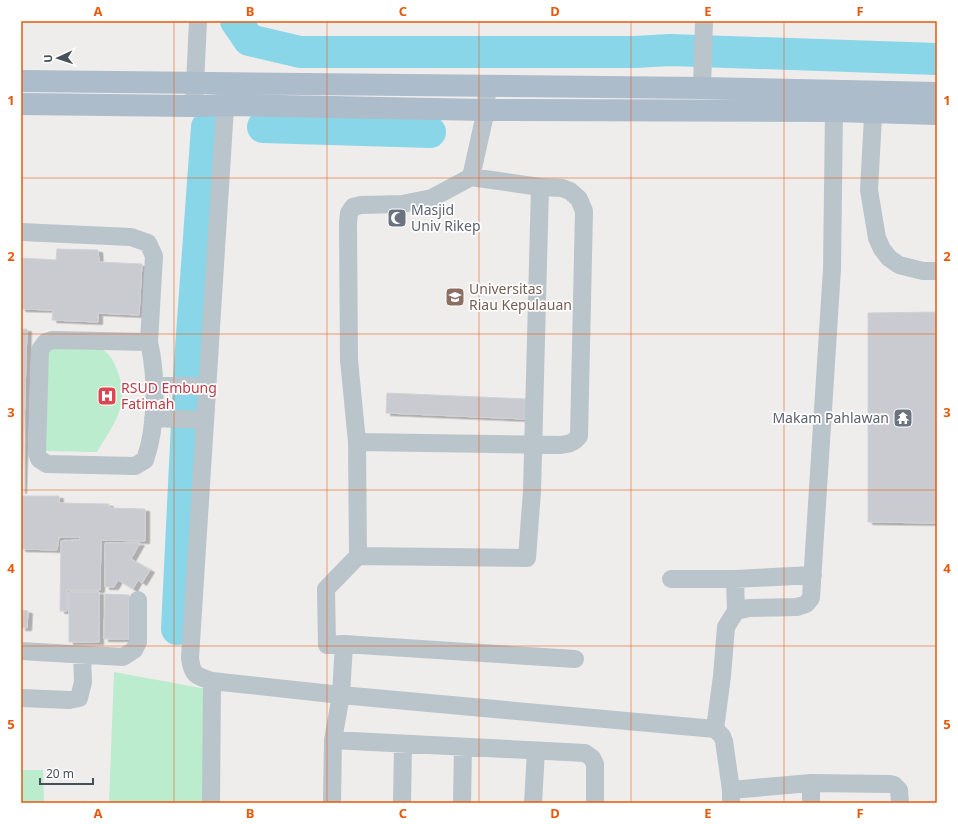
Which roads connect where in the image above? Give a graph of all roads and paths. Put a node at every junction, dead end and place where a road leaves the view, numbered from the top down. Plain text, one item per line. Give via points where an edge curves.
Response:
1 (198, 21) edge
2 (704, 21) edge
3 (21, 81) edge
4 (194, 84) junction
5 (226, 84) junction
6 (487, 86) junction
7 (702, 88) junction
8 (937, 93) edge
9 (874, 102) junction
10 (21, 104) edge
11 (226, 105) junction
12 (194, 106) junction
13 (486, 110) junction
14 (937, 114) edge
15 (834, 118) junction
16 (471, 178) junction
17 (540, 187) junction
18 (21, 232) edge
19 (937, 271) edge
20 (149, 342) junction
21 (158, 385) junction
22 (201, 386) junction
23 (157, 418) junction
24 (200, 420) junction
25 (357, 442) junction
26 (533, 444) junction
27 (358, 556) junction
28 (813, 575) junction
29 (671, 579) dead end
30 (735, 579) junction
31 (138, 600) dead end
32 (736, 611) junction
33 (344, 644) junction
34 (21, 651) edge
35 (82, 655) junction
36 (575, 659) dead end
37 (212, 681) junction
38 (341, 695) junction
39 (21, 698) edge
40 (715, 729) junction
41 (333, 740) junction
42 (403, 744) junction
43 (463, 747) junction
44 (536, 751) junction
45 (811, 783) junction
46 (731, 797) edge
47 (211, 803) edge
48 (332, 803) edge
49 (402, 803) edge
50 (462, 803) edge
51 (533, 803) edge
52 (595, 803) edge
53 (811, 803) edge
54 (900, 803) edge

1 - 4 street
2 - 7 street
3 - 4 main road
4 - 5 main road
4 - 12 street
5 - 6 main road
5 - 11 street
6 - 7 main road
6 - 13 street
7 - 9 main road
8 - 9 main road
9 - 14 main road
9 - 15 main road
9 - 19 street via 869,190 877,238 889,258 899,265 923,271
10 - 12 main road
11 - 12 main road
11 - 13 main road
11 - 22 street
13 - 15 main road
13 - 16 street
15 - 28 street via 832,268
16 - 17 street
16 - 25 street via 432,198 402,204 361,205 353,207 349,213 349,360
17 - 26 street
17 - 26 street via 570,191 579,199 584,211 579,436 575,442 569,444
18 - 20 street via 131,237 148,243 154,256
20 - 21 street
20 - 23 street via 46,342 40,350 37,453 39,459 47,464 135,466 145,460
21 - 22 street
21 - 23 street
22 - 24 street
23 - 24 street
24 - 37 street via 190,658 194,674
25 - 26 street
25 - 27 street
26 - 27 street via 527,558
27 - 33 street via 326,589 327,645
28 - 30 street
28 - 32 street via 811,598 806,604 797,608 749,608
29 - 30 street
30 - 32 street
31 - 35 street via 138,642 134,650 123,657
32 - 40 street via 726,627
33 - 36 street
33 - 38 street
34 - 35 street
35 - 39 street via 83,682 79,698
37 - 38 street
37 - 47 street
38 - 40 street
38 - 41 street
40 - 46 street via 724,740
41 - 42 street
41 - 48 street
42 - 43 street
42 - 49 street
43 - 44 street
43 - 50 street
44 - 51 street
44 - 52 street via 585,753 592,758 595,770
45 - 46 street
45 - 53 street
45 - 54 street via 894,785 900,792

